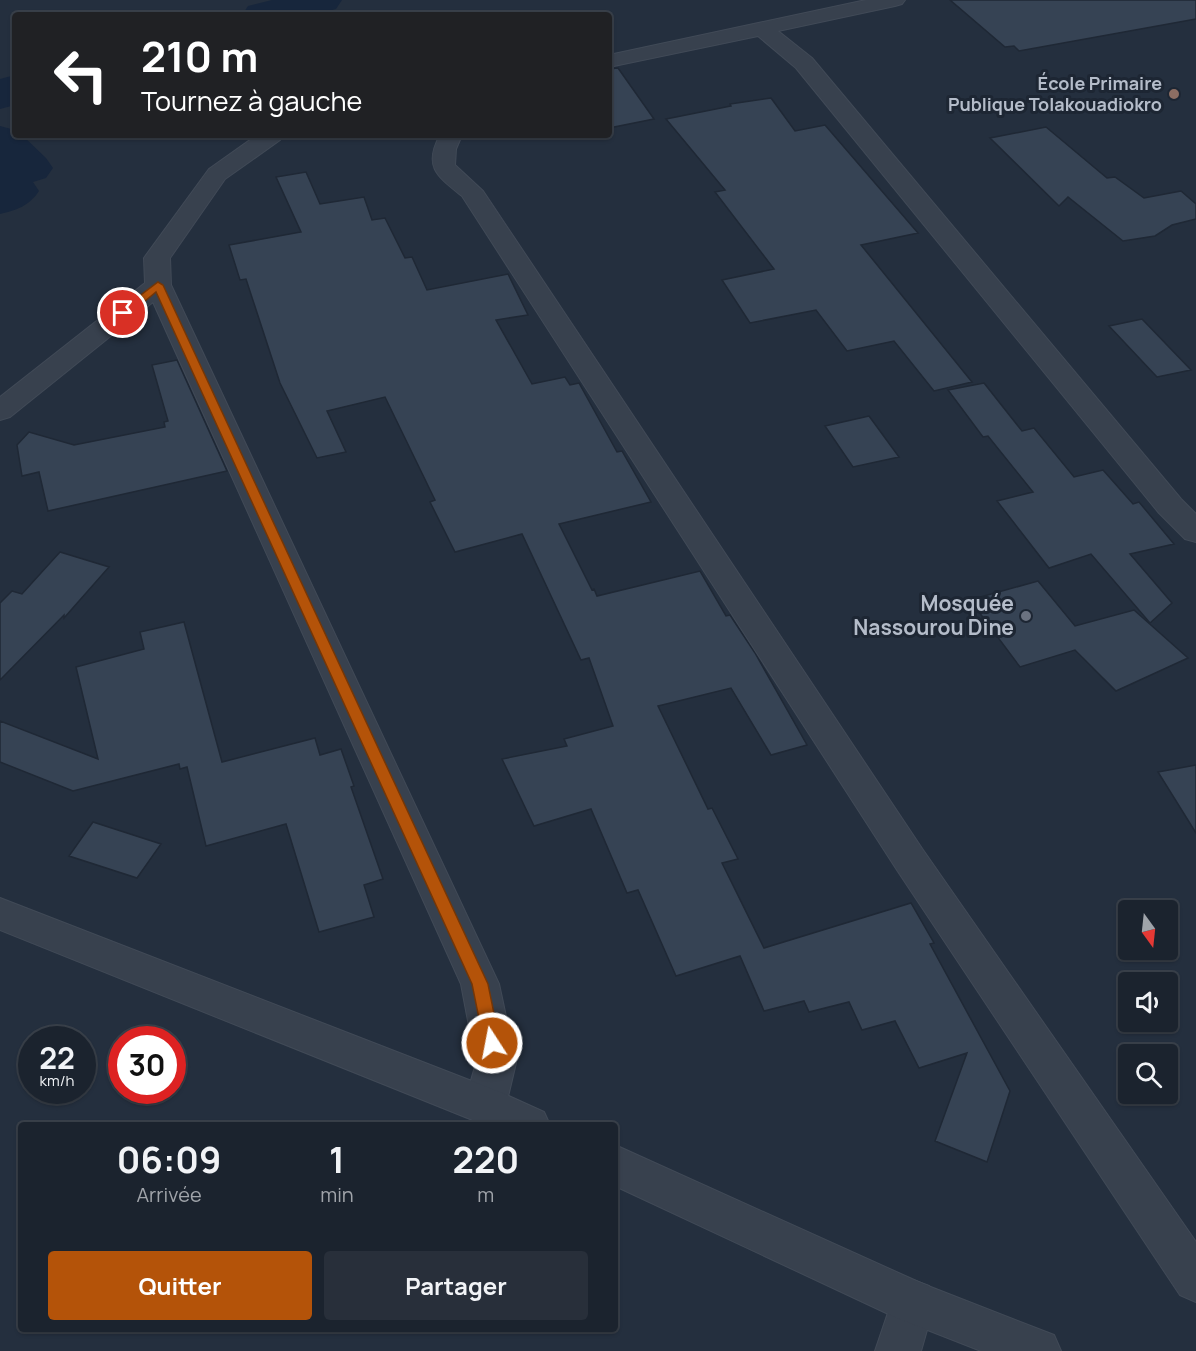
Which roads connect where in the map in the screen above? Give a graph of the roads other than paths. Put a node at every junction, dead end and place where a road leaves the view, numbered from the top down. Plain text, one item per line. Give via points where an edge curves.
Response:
1 (895, 0) edge
2 (760, 27) junction
3 (612, 60) edge
4 (268, 138) edge
5 (449, 138) edge
6 (158, 285) junction
7 (0, 411) edge
8 (1196, 532) edge
9 (0, 914) edge
10 (485, 1105) junction
11 (522, 1122) edge
12 (618, 1165) edge
13 (1196, 1280) edge
14 (913, 1302) junction
15 (898, 1351) edge
16 (1038, 1351) edge

1 - 2 street
2 - 3 street
2 - 8 street via 804,63
4 - 6 street via 217,174 157,258
5 - 13 street via 443,165 471,191 910,860
6 - 7 street
6 - 10 street via 480,984 496,1063
9 - 10 street
10 - 11 street
12 - 14 street
14 - 15 street
14 - 16 street

